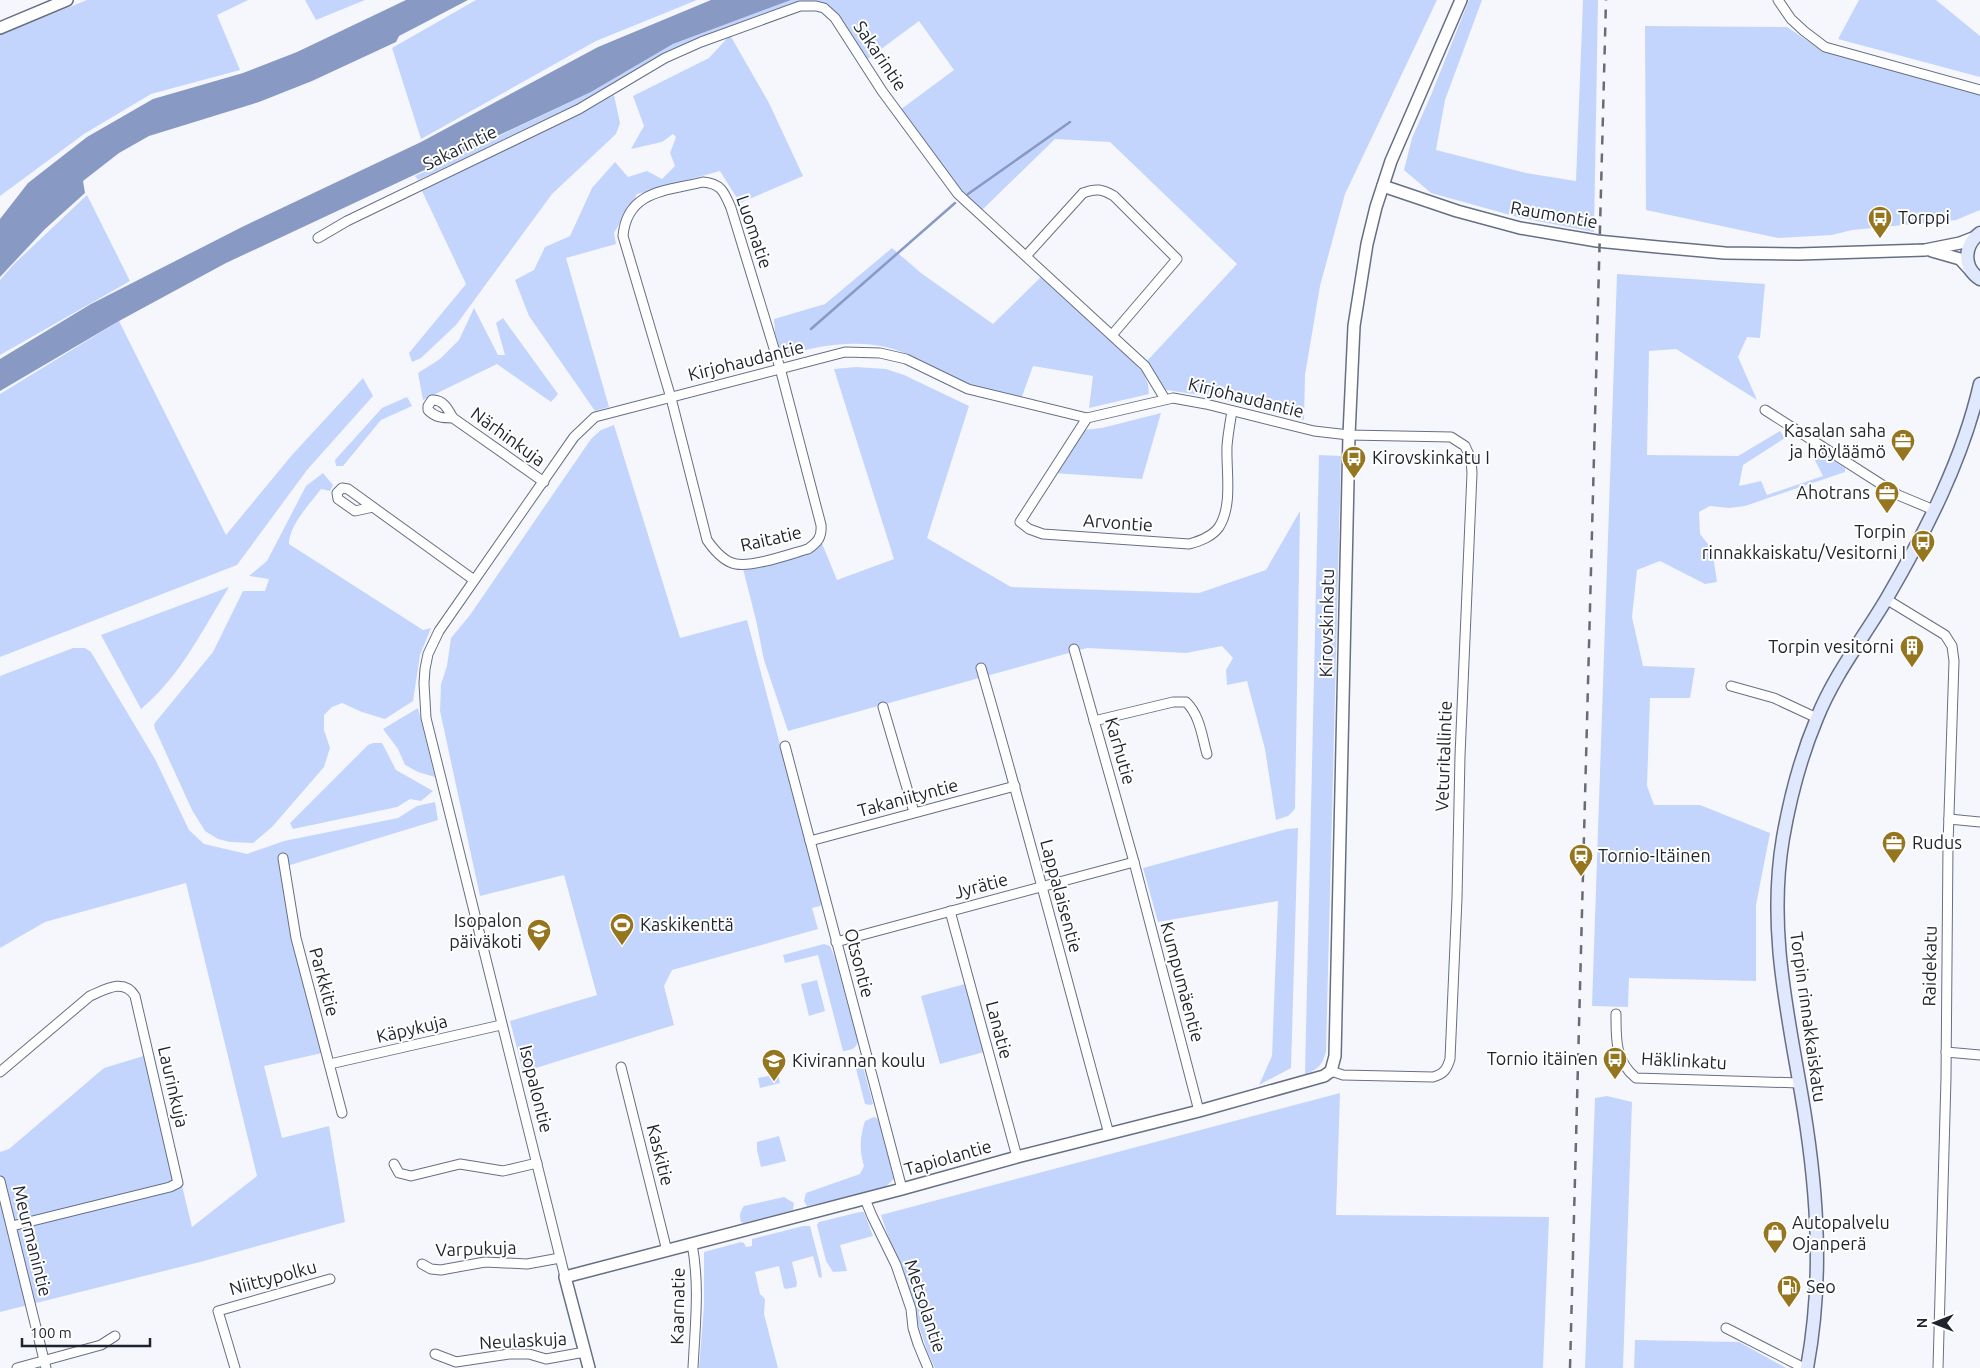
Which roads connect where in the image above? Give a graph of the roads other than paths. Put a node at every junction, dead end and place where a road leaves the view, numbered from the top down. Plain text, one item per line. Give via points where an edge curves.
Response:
1 (67, 0) edge
2 (1461, 0) edge
3 (1778, 0) edge
4 (0, 28) edge
5 (1980, 90) edge
6 (1383, 186) junction
7 (1976, 235) edge
8 (318, 238) dead end
9 (1926, 250) junction
10 (1026, 256) junction
11 (1977, 277) edge
12 (1112, 335) junction
13 (780, 368) junction
14 (1980, 389) edge
15 (671, 398) junction
16 (1165, 399) junction
17 (1765, 410) dead end
18 (1232, 411) junction
19 (453, 418) dead end
20 (1087, 418) junction
21 (1349, 435) junction
22 (544, 482) junction
23 (372, 507) dead end
24 (1934, 510) junction
25 (474, 580) junction
26 (1886, 599) junction
27 (1074, 649) dead end
28 (981, 668) dead end
29 (1730, 686) dead end
30 (883, 706) dead end
31 (1817, 718) junction
32 (1094, 721) junction
33 (785, 746) dead end
34 (1207, 754) dead end
35 (1015, 786) junction
36 (914, 812) junction
37 (452, 818) joint
38 (1950, 819) junction
39 (1980, 822) edge
40 (810, 841) junction
41 (283, 858) dead end
42 (1134, 862) junction
43 (1041, 886) junction
44 (950, 911) junction
45 (836, 942) junction
46 (1616, 1014) dead end
47 (501, 1025) junction
48 (1946, 1052) junction
49 (1980, 1055) edge
50 (330, 1064) junction
51 (622, 1067) dead end
52 (1332, 1068) junction
53 (0, 1072) edge
54 (1799, 1083) junction
55 (1199, 1111) junction
56 (342, 1113) dead end
57 (1109, 1134) junction
58 (1017, 1157) junction
59 (394, 1164) dead end
60 (537, 1164) junction
61 (0, 1183) edge
62 (902, 1189) junction
63 (866, 1199) junction
64 (12, 1226) junction
65 (692, 1244) junction
66 (667, 1251) junction
67 (560, 1258) junction
68 (422, 1264) dead end
69 (565, 1277) junction
70 (330, 1279) dead end
71 (1726, 1328) dead end
72 (115, 1336) dead end
73 (585, 1352) junction
74 (435, 1354) dead end
75 (46, 1364) edge
76 (17, 1368) edge
77 (235, 1368) edge
78 (589, 1368) edge
79 (693, 1368) edge
80 (928, 1368) edge
81 (1805, 1368) edge
82 (1938, 1368) edge

1 - 4 street
2 - 6 street
3 - 5 street via 1804,31 1825,47
6 - 9 street, Raumontie via 1456,211 1520,228 1597,241 1725,253
6 - 21 street, Kirovskinkatu via 1367,244 1354,326
7 - 9 street, Raumontie via 1960,244
7 - 11 main road via 1966,254
8 - 10 street, Sakarintie via 579,109 665,58 701,42 809,5 824,8 834,18 882,91 958,194
9 - 11 street, Raumontie via 1960,259
10 - 12 street, Sakarintie
10 - 12 street via 1083,193 1093,189 1114,196 1177,259
12 - 16 street, Sakarintie via 1145,366
13 - 15 street, Kirjohaudantie
13 - 15 street, Raitatie via 821,524 822,535 808,549 748,564 735,564 714,550 707,540
13 - 15 street, Luomatie via 723,191 714,183 703,182 648,195 628,211 623,236
13 - 20 street, Kirjohaudantie via 845,352 880,353 906,359 968,389
14 - 24 main road, Torpin rinnakkaiskatu
15 - 22 street, Kirjohaudantie via 595,417 574,436
16 - 18 street, Kirjohaudantie via 1189,400
16 - 20 street, Kirjohaudantie
17 - 24 street via 1898,495
18 - 20 street, Arvontie via 1223,516 1212,534 1189,544 1043,534 1020,522
18 - 21 street, Kirjohaudantie via 1295,428
19 - 22 street, Närhinkuja
21 - 52 street, Kirovskinkatu
21 - 52 street, Veturitallintie via 1451,437 1465,446 1471,459 1472,473 1450,1059 1446,1069 1433,1077 1343,1075
22 - 25 street, Kirjohaudantie
23 - 25 street
24 - 26 main road, Torpin rinnakkaiskatu
25 - 37 street, Kirjohaudantie via 439,631 425,669 426,718
26 - 31 main road, Torpin rinnakkaiskatu
26 - 38 street, Raidekatu via 1941,632 1952,646
27 - 32 street, Karhutie
28 - 35 street, Lappalaisentie
29 - 31 street via 1774,698
30 - 36 street
31 - 54 main road, Torpin rinnakkaiskatu via 1796,780 1785,829 1777,897 1779,961
32 - 34 street via 1173,702 1186,702 1197,720
32 - 42 street, Karhutie
33 - 40 street, Otsontie
35 - 36 street, Takaniityntie
35 - 43 street, Lappalaisentie
36 - 40 street, Takaniityntie
37 - 47 street, Isopalontie
38 - 39 street
38 - 48 street, Raidekatu
40 - 45 street, Otsontie
41 - 50 street, Parkkitie via 293,925
42 - 43 street, Jyrätie
42 - 55 street, Kumpumäentie
43 - 44 street, Jyrätie
43 - 57 street, Lappalaisentie
44 - 45 street, Jyrätie
44 - 58 street, Lanatie
45 - 62 street, Otsontie
46 - 54 street, Häklinkatu via 1616,1048 1628,1072 1636,1078
47 - 50 street, Käpykuja
47 - 60 street, Isopalontie
48 - 49 street
48 - 82 street, Raidekatu
50 - 56 street, Parkkitie
51 - 66 street, Kaskitie
52 - 55 street, Tapiolantie via 1324,1076
53 - 64 street, Laurinkuja via 90,996 126,986 135,996 178,1183
54 - 81 main road, Torpin rinnakkaiskatu via 1818,1228 1817,1304
55 - 57 street, Tapiolantie
57 - 58 street, Tapiolantie
58 - 62 street, Tapiolantie
59 - 60 street via 399,1173 411,1176 460,1164 503,1171
60 - 67 street, Isopalontie
61 - 64 street, Meurmanintie
62 - 63 street, Tapiolantie
63 - 65 street, Tapiolantie
63 - 80 street, Metsolantie via 896,1265
64 - 75 street, Meurmanintie
65 - 66 street, Tapiolantie
65 - 79 street, Kaarnatie via 698,1283
66 - 69 street, Tapiolantie
67 - 68 street, Varpukuja via 527,1264 485,1262 441,1270
67 - 69 street, Isopalontie
69 - 73 street, Isopalontie
70 - 77 street, Niittypolku via 218,1311
71 - 81 street
72 - 75 street via 101,1345
73 - 74 street, Neulaskuja via 546,1359 530,1354 509,1354 456,1362
73 - 78 street, Isopalontie
75 - 76 street

